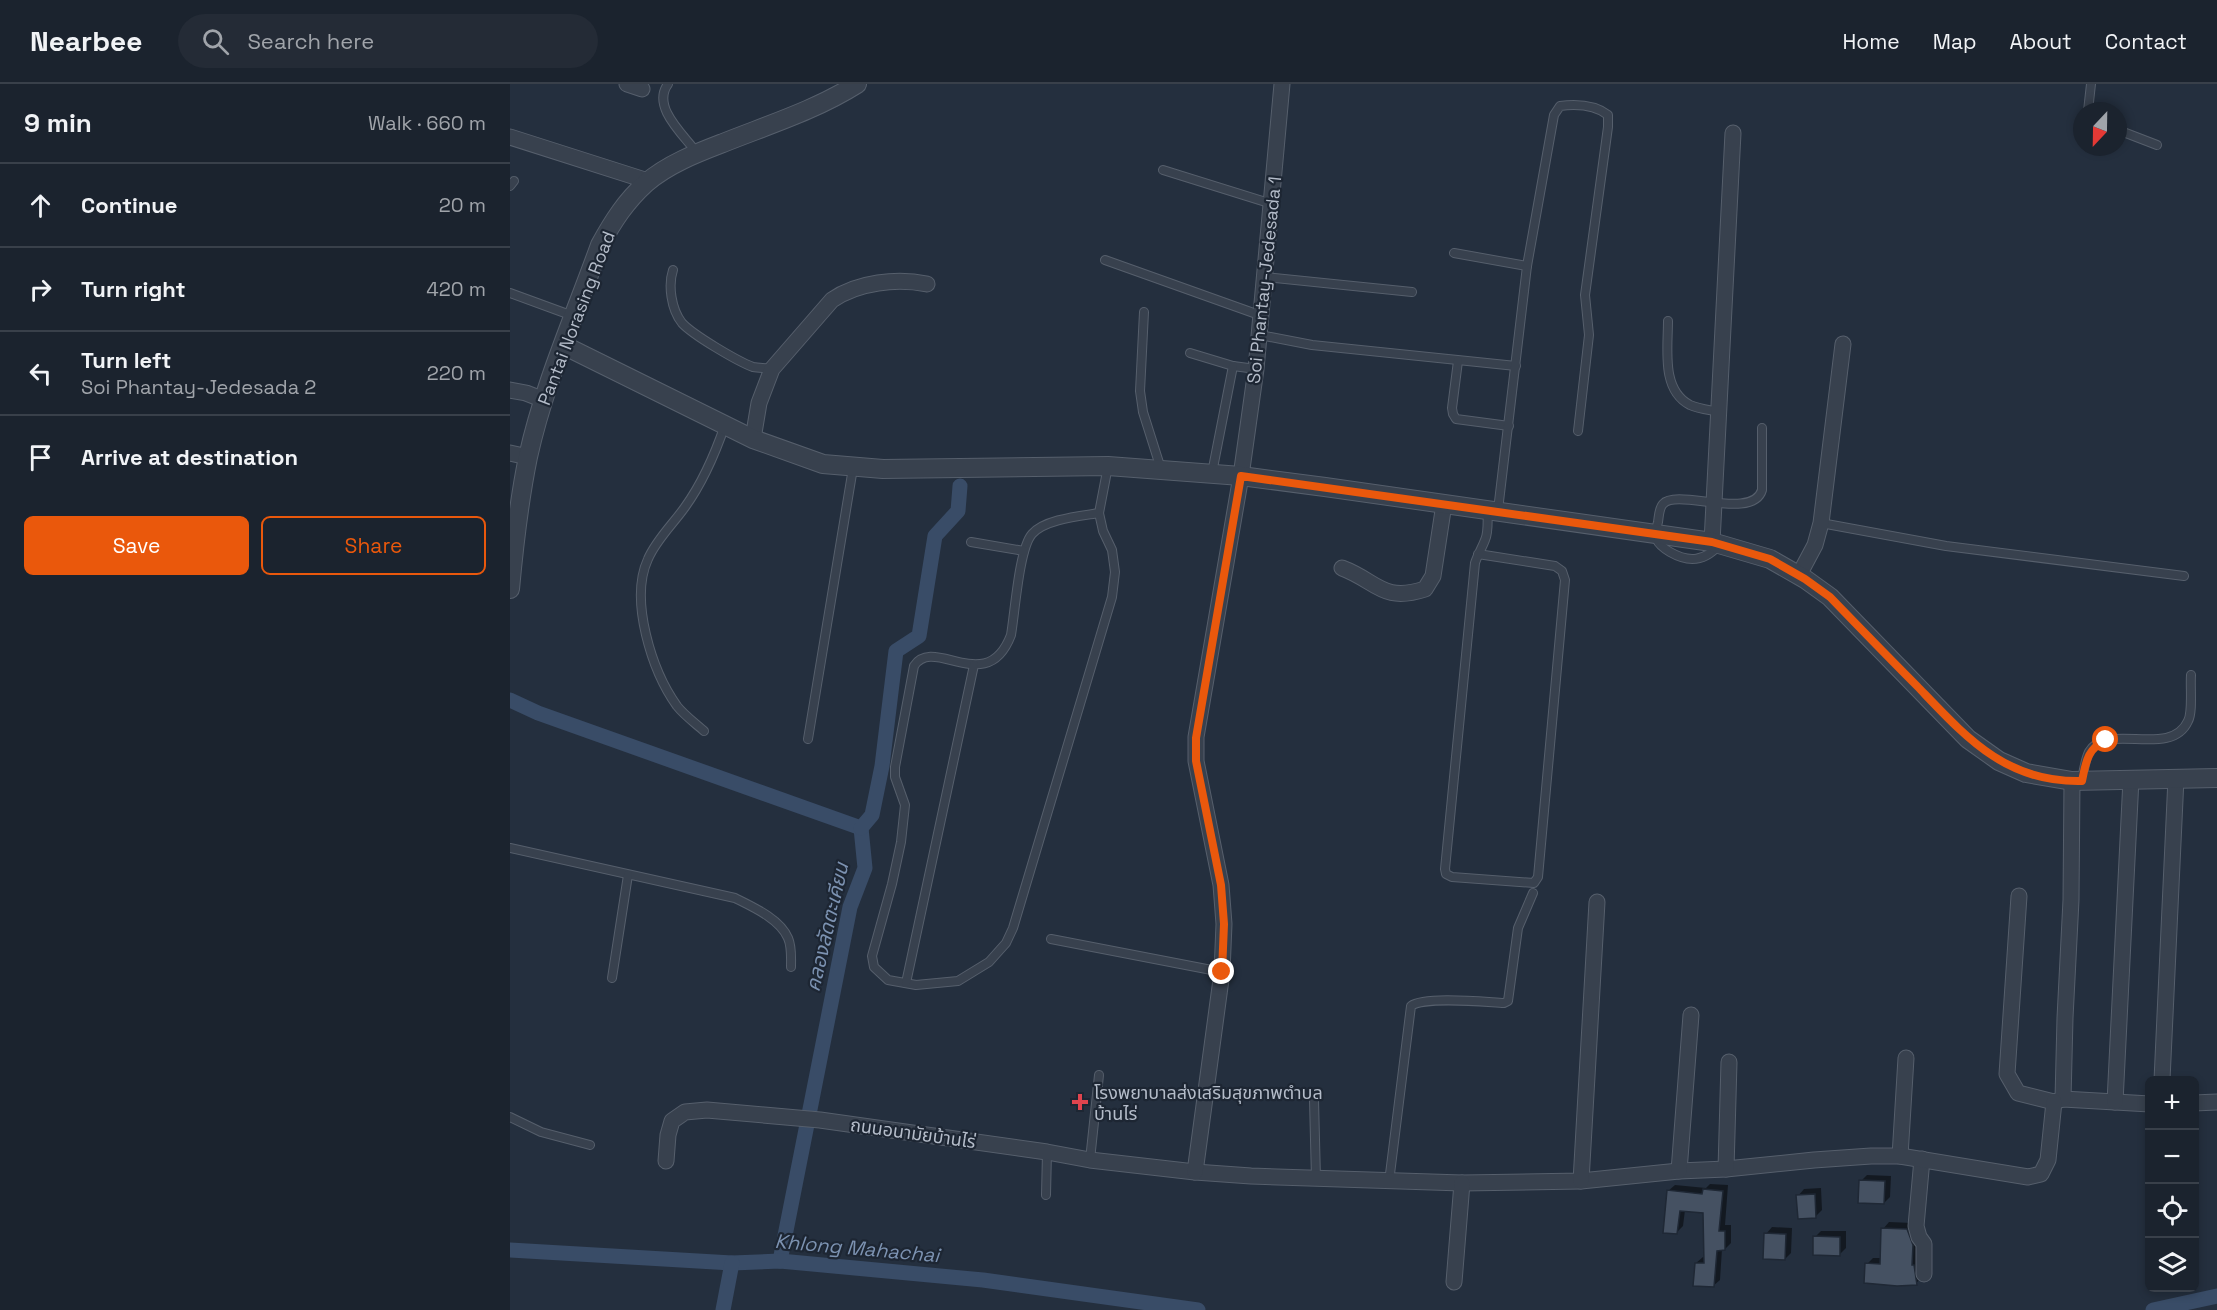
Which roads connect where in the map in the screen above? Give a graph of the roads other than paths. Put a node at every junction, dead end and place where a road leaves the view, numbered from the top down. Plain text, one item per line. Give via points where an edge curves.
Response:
1 (627, 84) edge
2 (668, 84) edge
3 (1282, 84) edge
4 (2091, 84) edge
5 (852, 85) edge
6 (642, 89) dead end
7 (2089, 102) edge
8 (1733, 133) dead end
9 (2127, 133) edge
10 (510, 137) edge
11 (2157, 145) dead end
12 (697, 153) junction
13 (1162, 170) dead end
14 (648, 181) junction
15 (1272, 204) junction
16 (1454, 253) dead end
17 (1105, 260) dead end
18 (1527, 266) junction
19 (673, 270) dead end
20 (1266, 277) junction
21 (927, 284) dead end
22 (1412, 292) dead end
23 (510, 293) edge
24 (1143, 312) dead end
25 (574, 316) junction
26 (1262, 316) junction
27 (1668, 321) dead end
28 (1260, 335) junction
29 (1843, 344) dead end
30 (563, 345) junction
31 (1190, 352) dead end
32 (1458, 361) junction
33 (1233, 366) junction
34 (1516, 366) junction
35 (772, 369) junction
36 (1256, 369) junction
37 (510, 390) edge
38 (544, 400) junction
39 (1719, 412) junction
40 (725, 425) junction
41 (1509, 426) junction
42 (1762, 428) dead end
43 (1578, 430) dead end
44 (753, 439) junction
45 (510, 453) edge
46 (528, 457) junction
47 (1108, 466) junction
48 (853, 468) junction
49 (1161, 469) junction
50 (1212, 474) junction
51 (1241, 476) junction
52 (1714, 503) junction
53 (1444, 504) junction
54 (515, 505) edge
55 (1493, 511) junction
56 (1099, 513) junction
57 (1821, 523) junction
58 (1655, 534) junction
59 (971, 542) dead end
60 (1716, 543) junction
61 (1024, 551) junction
62 (1478, 554) junction
63 (1342, 568) dead end
64 (1799, 575) junction
65 (2184, 576) dead end
66 (510, 589) edge
67 (974, 665) junction
68 (2191, 675) dead end
69 (704, 731) dead end
70 (808, 739) dead end
71 (2176, 778) junction
72 (2217, 778) edge
73 (2131, 779) junction
74 (2077, 781) junction
75 (510, 848) edge
76 (628, 875) junction
77 (1533, 893) dead end
78 (2019, 896) dead end
79 (1598, 902) dead end
80 (1051, 939) dead end
81 (791, 967) dead end
82 (1222, 972) junction
83 (612, 978) dead end
84 (906, 983) junction
85 (1691, 1014) dead end
86 (1906, 1058) dead end
87 (1729, 1062) dead end
88 (1099, 1076) dead end
89 (2162, 1076) edge
90 (1314, 1100) dead end
91 (2058, 1101) junction
92 (2115, 1102) junction
93 (2217, 1102) edge
94 (2199, 1103) edge
95 (2145, 1104) edge
96 (510, 1117) edge
97 (590, 1145) dead end
98 (1047, 1152) junction
99 (1900, 1156) junction
100 (1090, 1160) junction
101 (1923, 1160) junction
102 (666, 1161) dead end
103 (1726, 1169) junction
104 (1679, 1171) junction
105 (1196, 1172) junction
106 (1316, 1179) junction
107 (1581, 1181) junction
108 (1389, 1182) junction
109 (1462, 1183) junction
110 (1046, 1195) dead end
111 (1924, 1274) dead end
112 (1454, 1281) dead end

1 - 6 street
2 - 12 lane via 662,103
3 - 15 street, Soi Phantay-Jedesada 1
4 - 7 lane
5 - 12 street, Pantai Norasing Road via 830,100
8 - 39 street
9 - 11 lane
10 - 14 street
12 - 14 street, Pantai Norasing Road
13 - 15 lane
14 - 25 street, Pantai Norasing Road via 612,222
15 - 20 street, Soi Phantay-Jedesada 1
16 - 18 lane
17 - 26 lane
18 - 34 lane
18 - 43 lane via 1554,115 1560,106 1600,109 1608,115 1608,127 1585,295 1588,335
19 - 35 lane via 669,280 671,294 682,323 739,360
20 - 22 lane
20 - 26 street, Soi Phantay-Jedesada 1
21 - 35 street via 907,280 883,282 843,293 832,300
23 - 25 lane
24 - 49 lane via 1140,391
25 - 30 street, Pantai Norasing Road
26 - 28 street, Soi Phantay-Jedesada 1
27 - 39 lane via 1671,384 1690,405
28 - 32 lane via 1312,345
28 - 36 street, Soi Phantay-Jedesada 1
29 - 57 street
30 - 38 street, Pantai Norasing Road
30 - 40 street
31 - 33 lane
32 - 34 lane
32 - 41 lane via 1453,414 1456,419
33 - 36 lane
33 - 50 lane
34 - 41 lane
35 - 44 street via 759,403
36 - 51 street, Soi Phantay-Jedesada 1
37 - 38 street
38 - 46 street, Pantai Norasing Road
39 - 52 street
40 - 44 street
40 - 69 lane via 701,481 648,559 641,584 647,639 660,676 678,707
41 - 55 lane
42 - 52 lane via 1760,496 1746,503
44 - 48 street via 823,464
45 - 46 street
46 - 54 street, Pantai Norasing Road
47 - 48 street
47 - 49 street
47 - 56 lane
48 - 70 lane
49 - 50 street
50 - 51 street
51 - 53 street
51 - 82 street, Soi Phantay-Jedesada 1 via 1196,738 1196,761 1223,904
52 - 58 lane via 1670,500 1660,510
52 - 60 street
53 - 55 street
53 - 63 street via 1433,576 1425,589 1389,593
54 - 66 street, Pantai Norasing Road
55 - 58 street
55 - 62 lane
56 - 61 lane via 1043,526 1032,533
56 - 84 lane via 1112,550 1112,597 1013,928 989,962 958,981 935,985
57 - 64 street via 1815,545
57 - 65 lane via 1946,546
58 - 60 street
59 - 61 lane
60 - 64 street via 1770,559
61 - 67 lane via 1006,647 991,662
62 - 62 lane via 1445,869 1452,877 1534,883 1538,878 1546,806 1565,580 1555,566
64 - 74 street via 1830,597 1968,739 1999,761 2026,773
67 - 84 lane
67 - 84 lane via 923,657 911,674 895,766 905,806 901,842 872,956 874,967 888,980
68 - 74 lane via 2189,720 2183,730 2164,739 2106,740 2095,745
71 - 72 street
71 - 73 street
71 - 89 street
73 - 74 street
73 - 92 street
74 - 91 street
75 - 76 lane
76 - 81 lane via 735,898 768,916 788,938
76 - 83 lane
77 - 108 lane via 1518,928 1508,1001 1416,1002 1411,1006
78 - 91 street via 2007,1074 2018,1093
79 - 107 street
80 - 82 lane
82 - 105 street, Soi Phantay-Jedesada 1
85 - 104 street
86 - 99 street
87 - 103 street
88 - 100 lane
90 - 106 lane
91 - 92 street
91 - 101 street, ถนนอนามัยบ้านไร่ via 2048,1160 2041,1174 2028,1177
92 - 95 street
93 - 94 street
96 - 97 lane via 541,1132
98 - 100 street, ถนนอนามัยบ้านไร่
98 - 102 street, ถนนอนามัยบ้านไร่ via 820,1120 707,1110 685,1113 672,1121
98 - 110 lane
99 - 101 street, ถนนอนามัยบ้านไร่
99 - 103 street, ถนนอนามัยบ้านไร่
100 - 105 street, ถนนอนามัยบ้านไร่
101 - 111 street via 1916,1226 1924,1244
103 - 104 street, ถนนอนามัยบ้านไร่
104 - 107 street, ถนนอนามัยบ้านไร่
105 - 106 street, ถนนอนามัยบ้านไร่
106 - 108 street, ถนนอนามัยบ้านไร่
107 - 109 street, ถนนอนามัยบ้านไร่
108 - 109 street, ถนนอนามัยบ้านไร่
109 - 112 street

